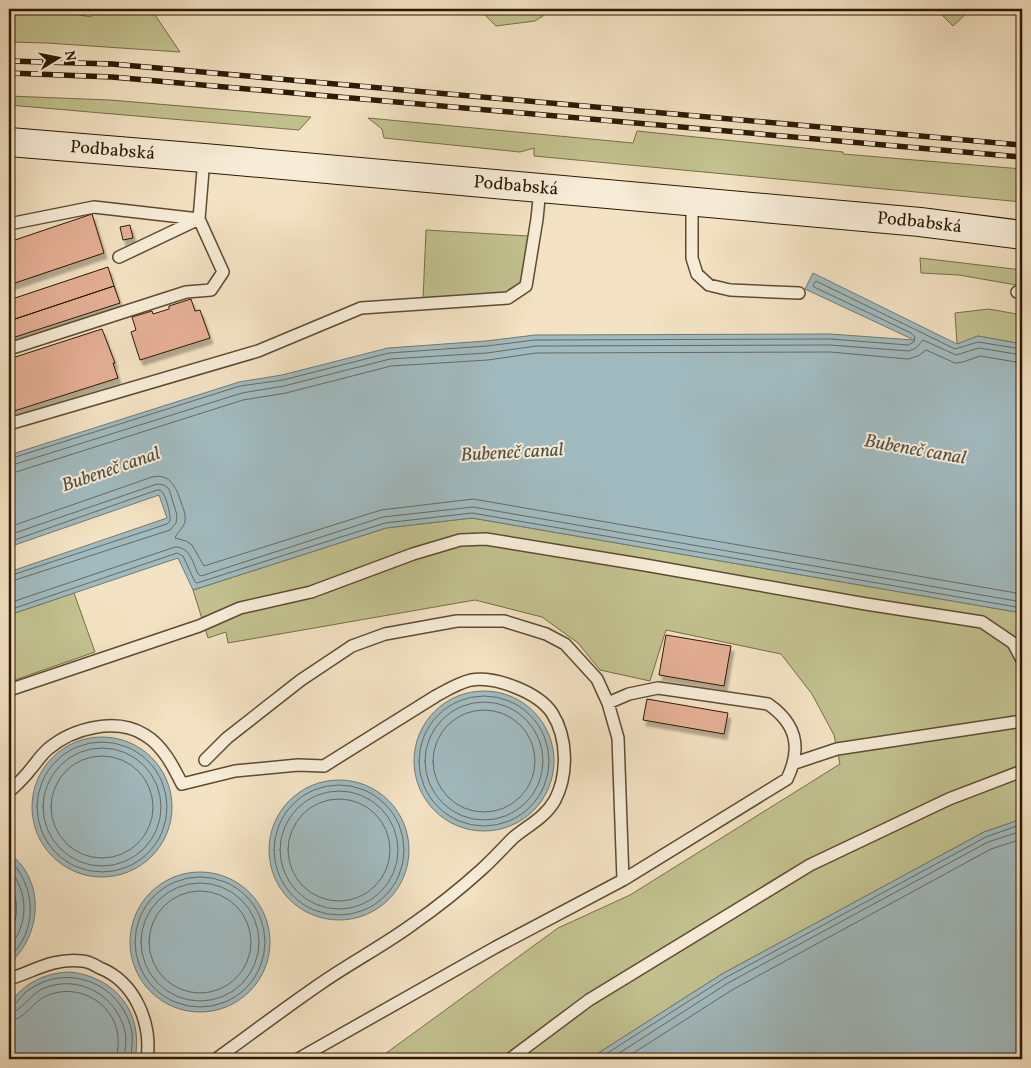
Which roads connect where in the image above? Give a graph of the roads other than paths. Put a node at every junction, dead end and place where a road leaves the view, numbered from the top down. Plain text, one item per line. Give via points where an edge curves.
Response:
1 (9, 142) edge
2 (204, 158) junction
3 (540, 188) junction
4 (692, 202) junction
5 (199, 219) junction
6 (9, 224) edge
7 (1022, 235) edge
8 (118, 257) dead end
9 (799, 294) dead end
10 (9, 349) edge
11 (9, 424) edge
12 (1022, 660) edge
13 (9, 690) edge
14 (608, 703) junction
15 (1022, 721) edge
16 (205, 760) dead end
17 (795, 763) junction
18 (1022, 770) edge
19 (9, 792) edge
20 (623, 880) junction
21 (9, 979) edge
22 (147, 1059) edge
23 (216, 1059) edge
24 (298, 1059) edge
25 (510, 1059) edge

1 - 2 main road, Podbabská
2 - 3 main road, Podbabská
2 - 5 lane
3 - 4 main road, Podbabská
3 - 11 lane via 526,286 508,298 361,308 258,350
4 - 7 main road, Podbabská via 920,222
4 - 9 lane via 692,258 697,274 709,285 730,290
5 - 6 lane via 94,207
5 - 8 lane
5 - 10 lane via 224,272 211,290 186,292
12 - 13 lane via 1014,643 982,622 486,539 460,540 311,592 240,608 200,626
14 - 16 lane via 597,679 565,644 546,634 504,621 457,621 385,634 352,646 301,680 227,738
14 - 17 lane via 629,694 658,688 768,704 779,712 792,730 796,745
14 - 20 lane via 618,738
15 - 17 lane via 837,749
17 - 20 lane via 787,779
18 - 25 lane via 949,799 810,865 589,1000
19 - 23 lane via 46,750 65,737 107,726 130,729 146,736 173,764 182,784 235,771 324,766 453,686 471,680 507,684 539,701 552,713 565,756 563,778 554,801 534,824 515,836 479,872 412,925 321,983
20 - 24 lane via 496,946
21 - 22 lane via 49,963 83,961 106,970 123,982 140,1004 149,1047

